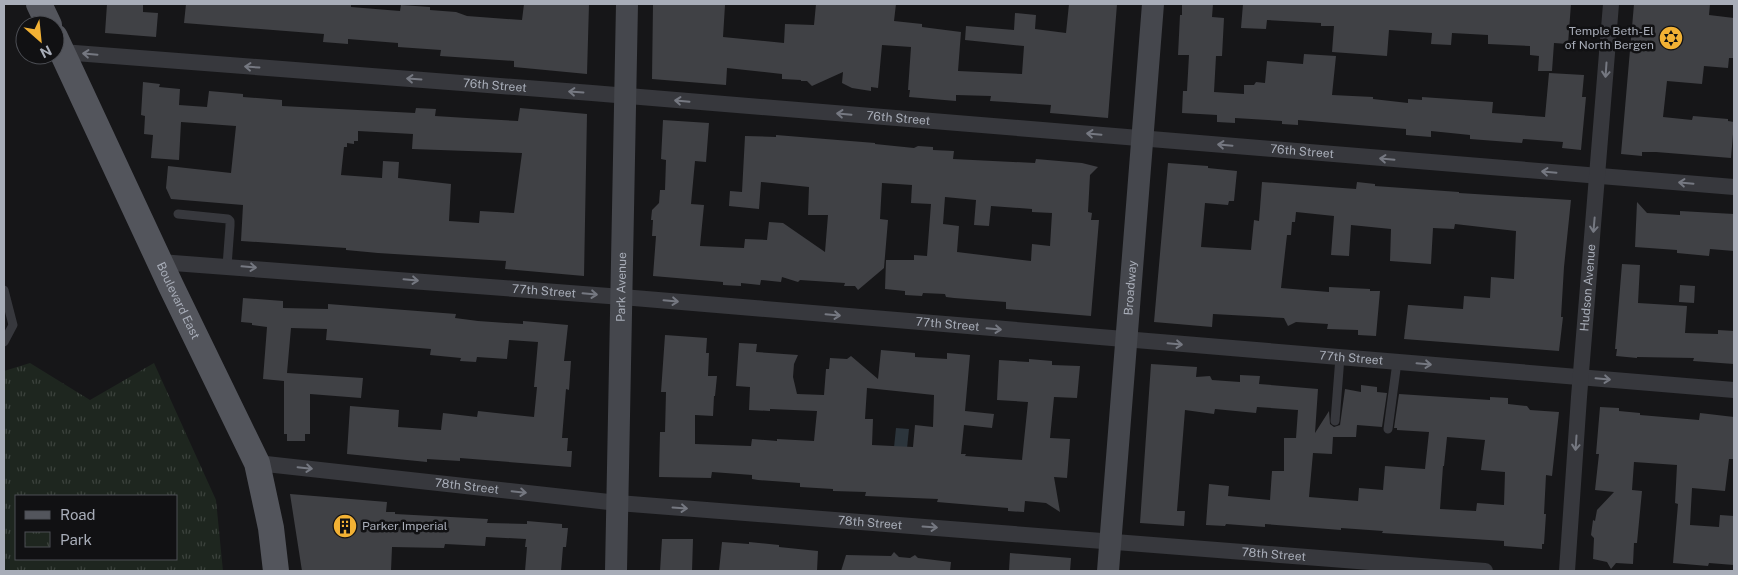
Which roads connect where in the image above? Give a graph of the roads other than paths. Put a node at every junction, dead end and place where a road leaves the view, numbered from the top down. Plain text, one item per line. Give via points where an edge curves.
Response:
1 (627, 4) edge
2 (1153, 4) edge
3 (1611, 4) edge
4 (65, 45) edge
5 (65, 59) edge
6 (625, 96) junction
7 (1142, 138) junction
8 (1598, 176) junction
9 (1734, 187) edge
10 (178, 214) dead end
11 (171, 262) junction
12 (227, 266) junction
13 (4, 290) edge
14 (622, 297) junction
15 (1126, 340) junction
16 (4, 342) edge
17 (1340, 357) junction
18 (1397, 362) junction
19 (1581, 377) junction
20 (1734, 390) edge
21 (1335, 421) dead end
22 (1388, 429) dead end
23 (257, 463) junction
24 (618, 503) junction
25 (1110, 541) junction
26 (276, 571) edge
27 (616, 571) edge
28 (1108, 571) edge
29 (1485, 571) edge
30 (1567, 571) edge

1 - 6 street, Park Avenue
2 - 7 street, Broadway
3 -> 8 street, Hudson Avenue
6 -> 4 street, 76th Street
5 - 11 main road, Boulevard East via 130,197
7 -> 6 street, 76th Street
6 - 14 street, Park Avenue
8 -> 7 street, 76th Street
7 - 15 street, Broadway
9 -> 8 street, 76th Street
8 -> 19 street, Hudson Avenue
10 - 12 lane via 228,218
11 - 12 street, 77th Street
11 - 23 main road, Boulevard East via 171,286
12 -> 14 street, 77th Street
13 - 16 lane via 13,325
14 -> 15 street, 77th Street
14 - 24 street, Park Avenue
15 -> 17 street, 77th Street
15 - 25 street, Broadway
17 - 18 street, 77th Street
17 - 21 lane
18 -> 19 street, 77th Street
18 - 22 lane
19 -> 20 street, 77th Street
19 -> 30 street, Hudson Avenue
23 -> 24 street, 78th Street
23 - 26 main road, Boulevard East via 271,528
24 -> 25 street, 78th Street
24 - 27 street, Park Avenue
25 - 28 street, Broadway
25 - 29 street, 78th Street

